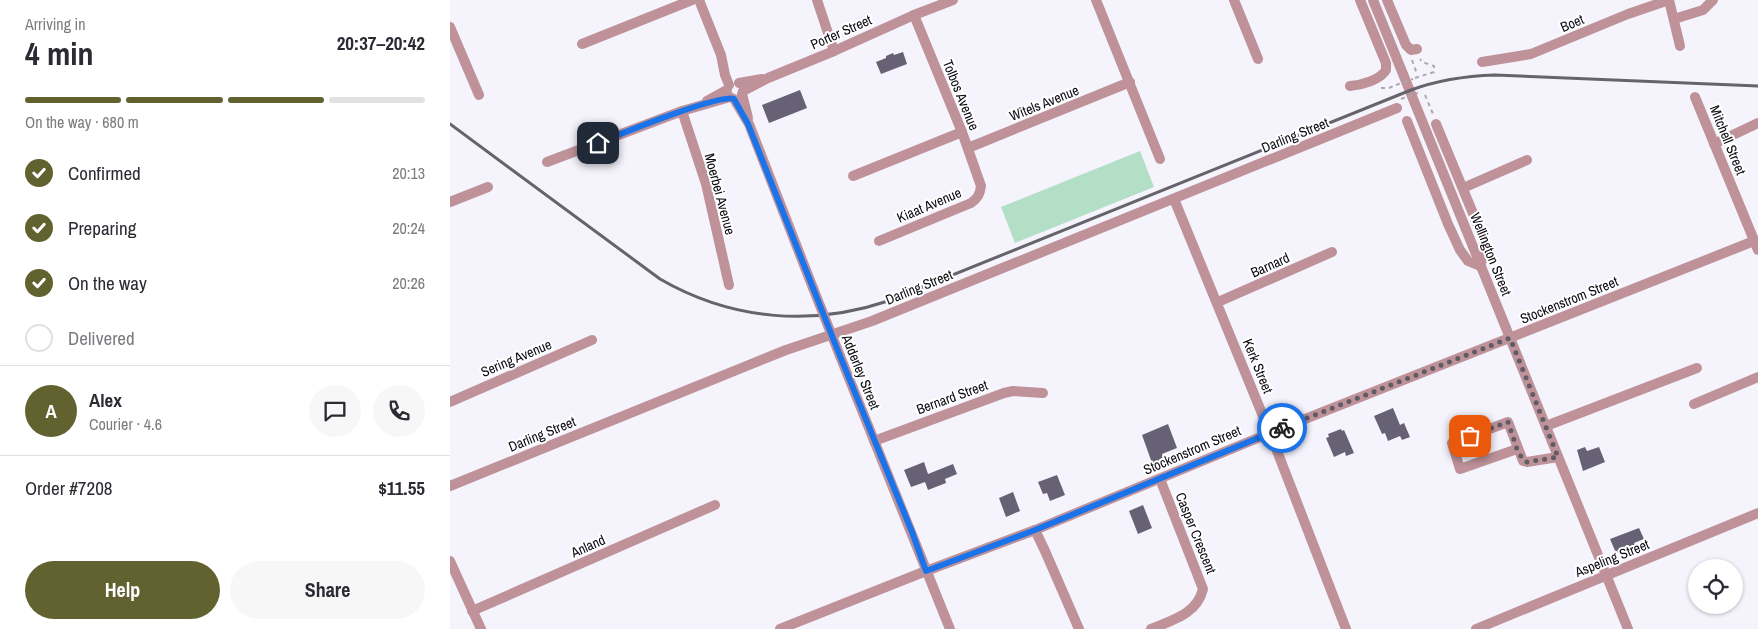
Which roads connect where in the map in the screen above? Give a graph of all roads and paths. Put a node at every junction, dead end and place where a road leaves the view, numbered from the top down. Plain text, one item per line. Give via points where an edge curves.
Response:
1 (692, 0) edge
2 (699, 0) edge
3 (817, 0) edge
4 (953, 0) edge
5 (1096, 0) edge
6 (1234, 0) edge
7 (1360, 0) edge
8 (1373, 0) edge
9 (1387, 0) edge
10 (1669, 0) edge
11 (1713, 0) edge
12 (914, 15) junction
13 (1674, 19) junction
14 (450, 27) edge
15 (582, 44) dead end
16 (1680, 46) dead end
17 (1413, 49) joint
18 (834, 51) junction
19 (1258, 59) dead end
20 (1422, 62) dead end
21 (1482, 62) dead end
22 (1417, 74) dead end
23 (1130, 82) junction
24 (1350, 86) dead end
25 (1389, 88) dead end
26 (735, 90) junction
27 (1418, 93) dead end
28 (479, 94) dead end
29 (1425, 95) dead end
30 (1695, 97) dead end
31 (1399, 104) joint
32 (682, 111) junction
33 (1407, 122) dead end
34 (1758, 123) edge
35 (1436, 124) joint
36 (962, 132) junction
37 (1714, 144) junction
38 (968, 148) junction
39 (1160, 159) dead end
40 (1527, 160) dead end
41 (547, 162) dead end
42 (853, 176) dead end
43 (981, 186) joint
44 (488, 187) dead end
45 (1462, 188) junction
46 (1174, 198) junction
47 (450, 202) edge
48 (879, 241) dead end
49 (1756, 246) edge
50 (1332, 252) dead end
51 (1480, 266) junction
52 (729, 285) dead end
53 (1218, 302) junction
54 (848, 336) dead end
55 (1510, 338) junction
56 (592, 340) dead end
57 (856, 358) dead end
58 (1697, 368) dead end
59 (1758, 376) edge
60 (1043, 393) dead end
61 (450, 402) edge
62 (1694, 404) dead end
63 (1546, 426) junction
64 (1270, 433) junction
65 (874, 441) junction
66 (1517, 449) junction
67 (1558, 457) junction
68 (1160, 479) junction
69 (450, 486) edge
70 (716, 505) dead end
71 (1758, 513) edge
72 (1035, 530) junction
73 (451, 566) edge
74 (926, 571) junction
75 (1606, 576) junction
76 (472, 611) junction
77 (481, 629) edge
78 (780, 629) edge
79 (950, 629) edge
80 (1079, 629) edge
81 (1151, 629) edge
82 (1346, 629) edge
83 (1476, 629) edge
84 (1628, 629) edge

1 - 15 street
2 - 26 street, Adderley Street via 721,55 725,75
3 - 18 street
4 - 12 street, Porter Street
5 - 23 street
6 - 19 street
7 - 24 street via 1386,70 1366,82
8 - 51 street, Wellington Street
9 - 17 street via 1401,35
10 - 13 street
10 - 21 street, Boet via 1531,54
11 - 13 street via 1699,12
12 - 18 street, Porter Street
12 - 36 street, Tolbos Avenue
13 - 16 street
14 - 28 street
17 - 22 path
18 - 26 street, Porter Street
20 - 25 path, bridge via 1434,66 1434,72
23 - 38 street, Witels Avenue
23 - 39 street
26 - 32 street, Porter Street
26 - 65 street, Adderley Street, bridge
27 - 31 path, bridge
29 - 35 path
30 - 37 street, Mitchell Street
31 - 46 street, Darling Street
32 - 41 street, Porter Street
32 - 52 street, Moerbei Avenue via 706,184
33 - 51 street via 1460,250 1468,261
34 - 37 street
35 - 45 street
36 - 38 street, Tolbos Avenue
36 - 42 street
37 - 49 street, Mitchell Street
38 - 43 street, Tolbos Avenue
40 - 45 street
43 - 48 street, Kiaat Avenue via 971,203
44 - 47 street
45 - 51 street via 1484,240
46 - 53 street, Kerk Street
46 - 69 street, Darling Street via 872,321 786,350
49 - 55 street, Stockenstrom Street
50 - 53 street, Barnard
51 - 55 street, Wellington Street
53 - 64 street, Kerk Street
54 - 57 path
55 - 63 street, Wellington Street
55 - 64 street, Stockenstrom Street
56 - 61 street, Sering Avenue
58 - 63 street
59 - 62 street
60 - 65 street, Bernard Street via 1004,392
63 - 67 street, Wellington Street
64 - 68 street, Stockenstrom Street
64 - 82 street, Kerk Street
65 - 74 street, Adderley Street
66 - 66 street via 1508,422 1452,443 1460,469
66 - 67 street via 1527,462
67 - 75 street, Wellington Street
68 - 72 street, Stockenstrom Street
68 - 81 street, Casper Crescent via 1203,589 1197,605 1188,613
70 - 76 street, Anland
71 - 75 street, Aspeling Street
72 - 74 street, Stockenstrom Street
72 - 80 street
73 - 76 street
74 - 78 street, Stockenstrom Street
74 - 79 street, Adderley Street
75 - 83 street, Aspeling Street
75 - 84 street, Wellington Street
76 - 77 street

